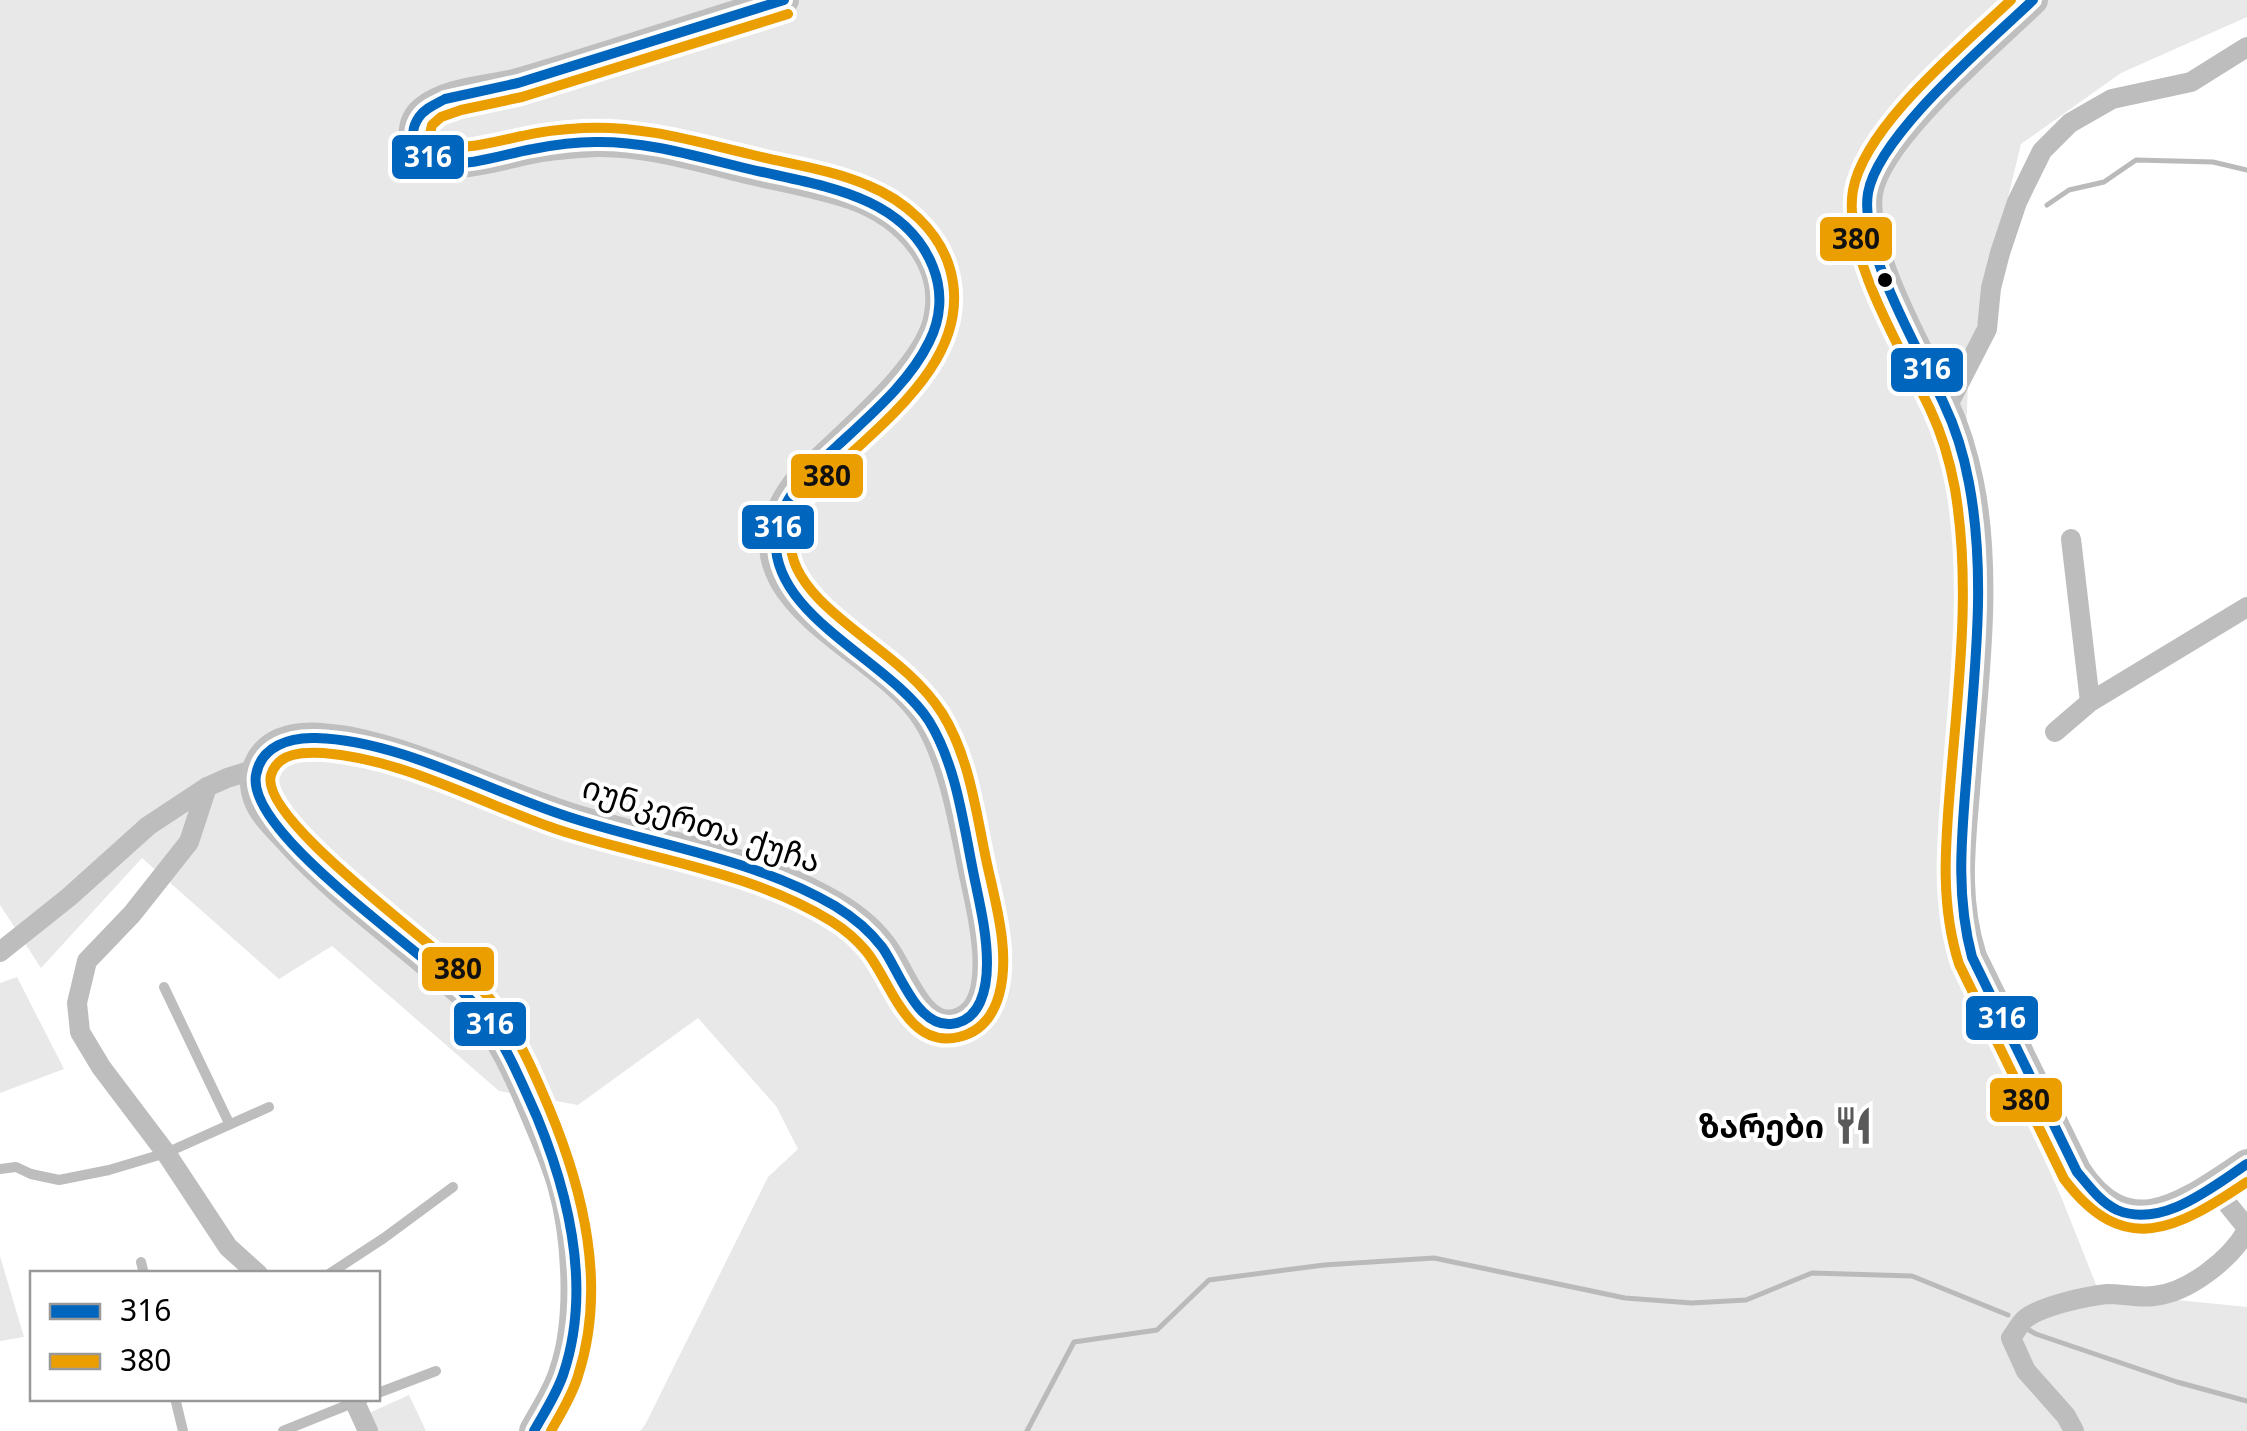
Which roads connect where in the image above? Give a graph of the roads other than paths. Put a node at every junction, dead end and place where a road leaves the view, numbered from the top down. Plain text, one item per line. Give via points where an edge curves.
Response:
1 (784, 0) edge
2 (2033, 0) edge
3 (2247, 47) edge
4 (1946, 409) junction
5 (2071, 539) dead end
6 (2247, 606) edge
7 (2090, 702) junction
8 (2054, 732) dead end
9 (256, 769) junction
10 (207, 787) junction
11 (0, 952) edge
12 (164, 987) dead end
13 (269, 1107) dead end
14 (229, 1124) junction
15 (166, 1153) junction
16 (2247, 1164) edge
17 (0, 1169) edge
18 (453, 1186) dead end
19 (2213, 1186) junction
20 (2247, 1229) edge
21 (255, 1271) edge
22 (334, 1271) edge
23 (436, 1370) dead end
24 (380, 1393) edge
25 (175, 1401) edge
26 (355, 1401) edge
27 (357, 1401) edge
28 (183, 1431) edge
29 (284, 1431) edge
30 (368, 1431) edge
31 (534, 1431) edge
32 (2074, 1431) edge

1 - 9 main road, იუნკერთა ქუჩა via 451,98 426,110 413,134 417,150 440,163 594,142 700,157 855,196 921,240 940,289 928,344 906,378 797,484 783,504 774,548 788,587 810,614 904,689 943,748 982,911 988,973 985,996 971,1017 938,1024 924,1015 861,924 792,883 342,740 276,744
2 - 4 main road via 1913,117 1880,161 1868,192 1880,266
3 - 4 street via 2191,82 2112,99 2070,123 2042,151 2016,202 1986,329
4 - 19 main road via 1969,482 1980,578 1959,894 1972,957 2088,1189 2119,1211 2148,1216
5 - 7 street
6 - 7 street
7 - 8 street
9 - 10 street
9 - 31 main road via 255,793 264,810 316,868 473,1001 526,1091 562,1184 575,1250 564,1372
10 - 11 street via 148,826
10 - 15 street via 189,842 87,961 77,1003 80,1032
12 - 14 lane
13 - 14 lane
14 - 15 lane
15 - 17 lane via 60,1180 16,1166
15 - 21 street via 228,1247
16 - 19 main road
18 - 22 lane
19 - 20 street
20 - 32 street via 2224,1260 2193,1282 2157,1296 2106,1294 2058,1304 2024,1320 2012,1338 2026,1371
23 - 24 lane
25 - 28 lane
26 - 29 lane
27 - 30 street

